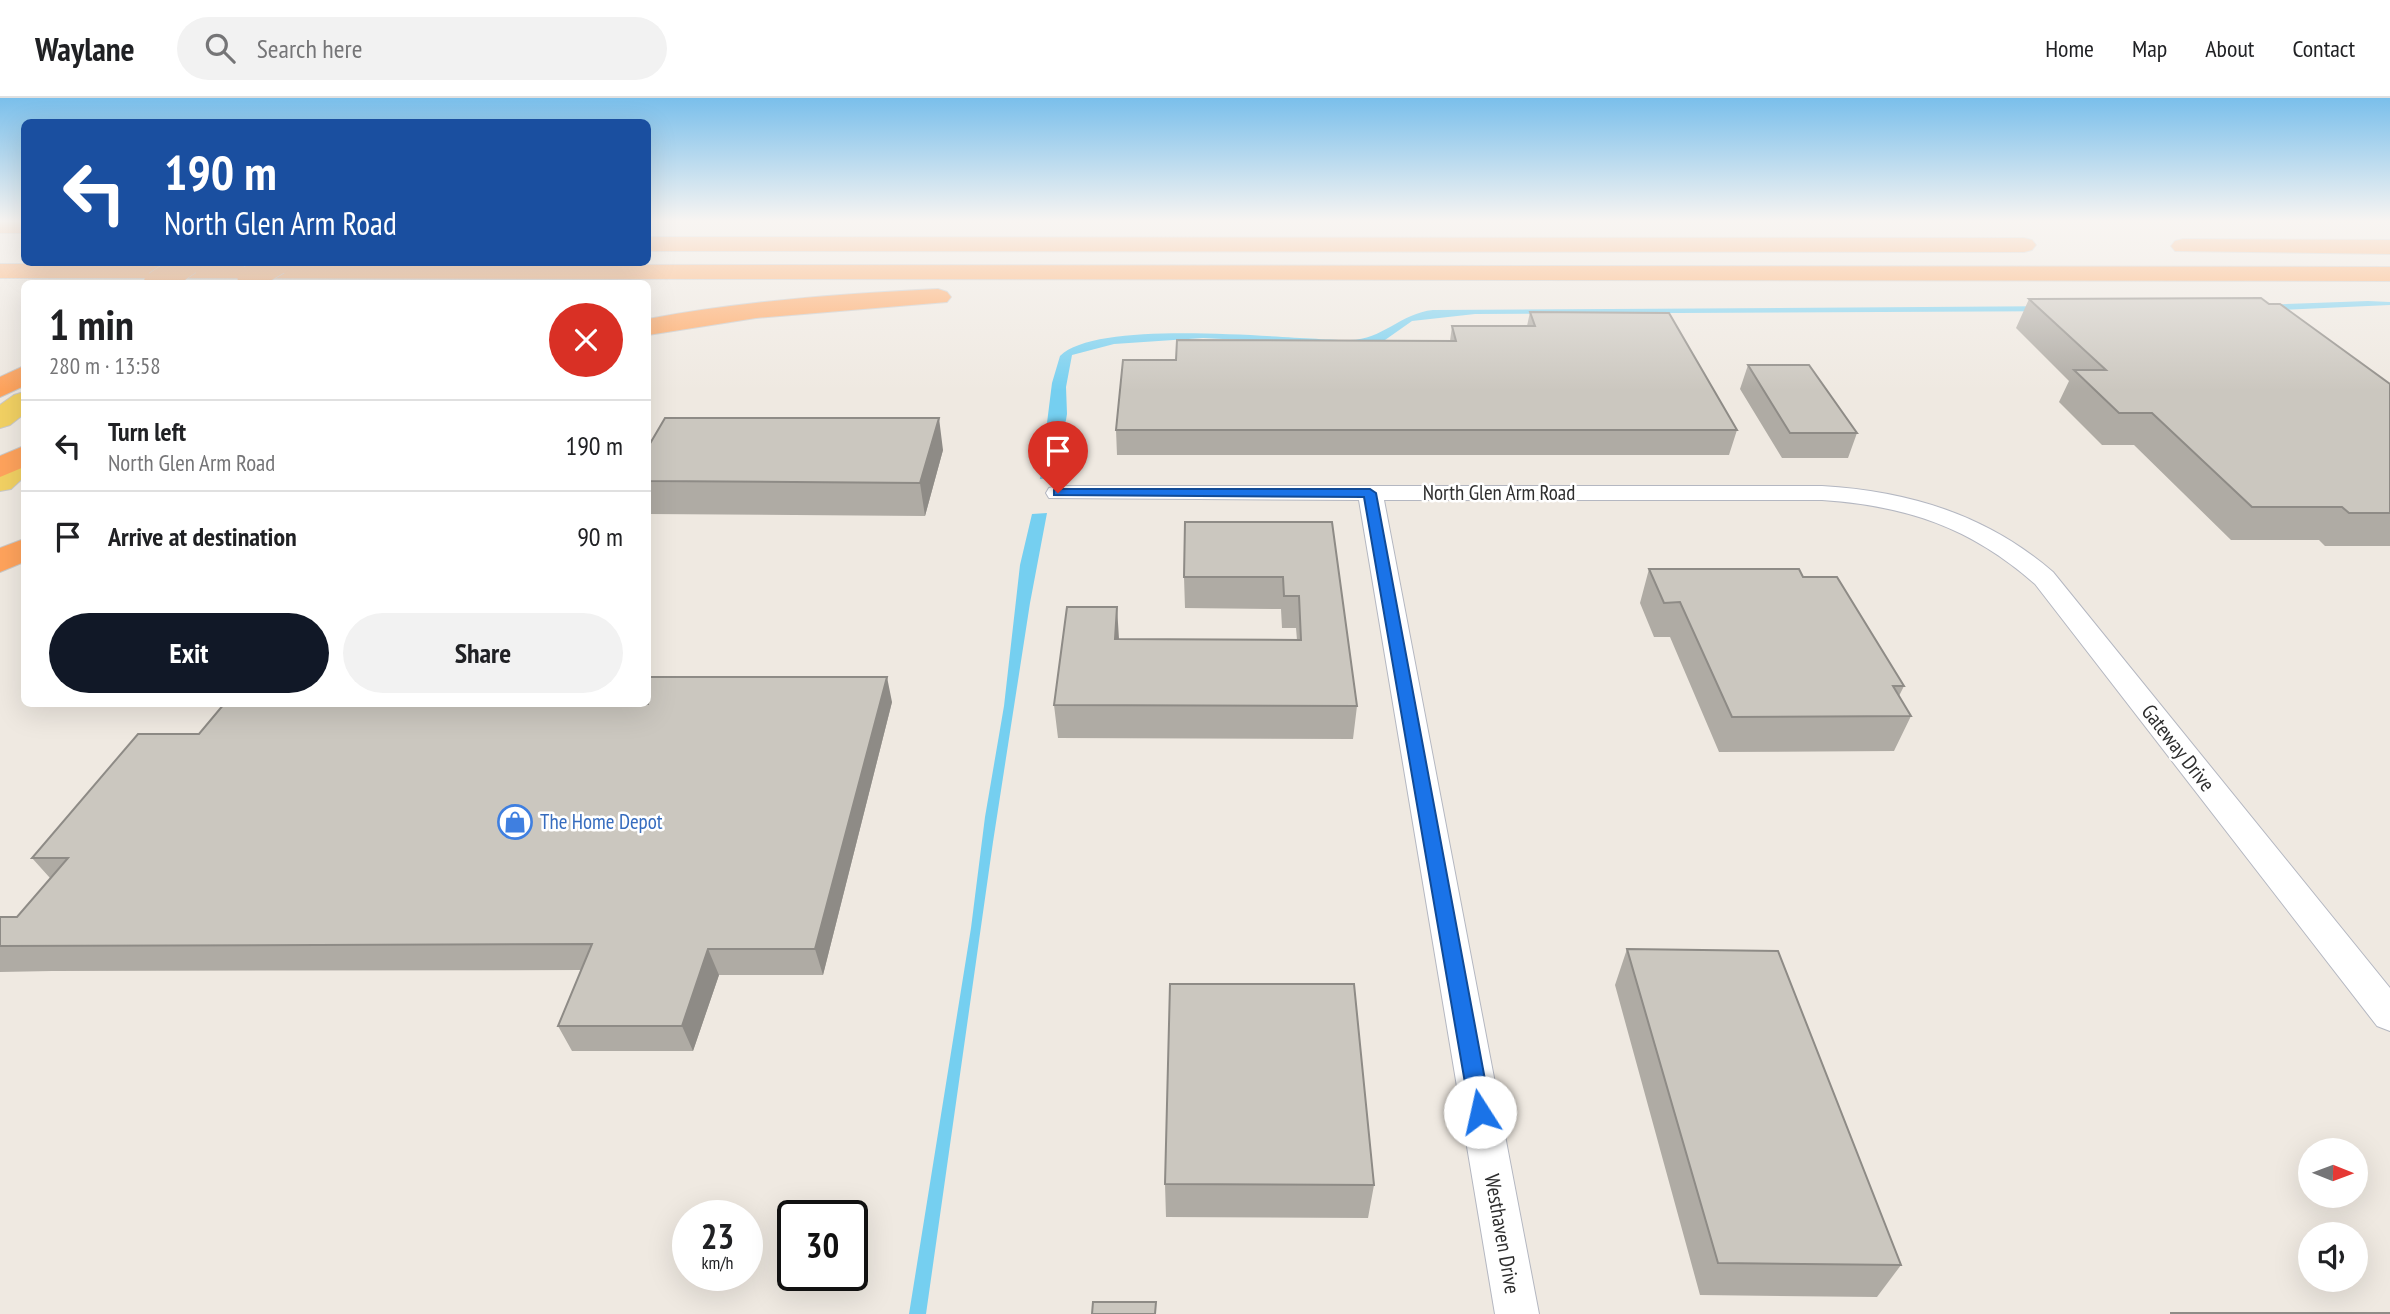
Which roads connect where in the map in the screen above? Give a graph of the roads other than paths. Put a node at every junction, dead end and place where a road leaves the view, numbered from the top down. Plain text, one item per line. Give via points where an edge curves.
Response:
1 (2390, 286) edge
2 (0, 290) edge
3 (21, 290) edge
4 (651, 292) edge
5 (1037, 293) junction
6 (651, 327) edge
7 (21, 376) edge
8 (0, 388) edge
9 (21, 403) edge
10 (0, 419) edge
11 (21, 457) edge
12 (21, 464) edge
13 (0, 468) edge
14 (0, 482) edge
15 (1058, 493) dead end
16 (1370, 493) junction
17 (1938, 514) joint
18 (21, 551) edge
19 (0, 562) edge
20 (2390, 1016) edge
21 (1517, 1314) edge

1 - 5 highway
2 - 3 highway
4 - 5 highway
5 - 6 highway via 825,304
7 - 8 highway
9 - 10 main road
11 - 13 highway
12 - 14 main road
15 - 16 street, North Glen Arm Road
16 - 17 street, North Glen Arm Road via 1833,493 1891,500
16 - 21 street, Westhaven Drive
17 - 20 street, Gateway Drive via 1992,539 2044,578
18 - 19 highway

